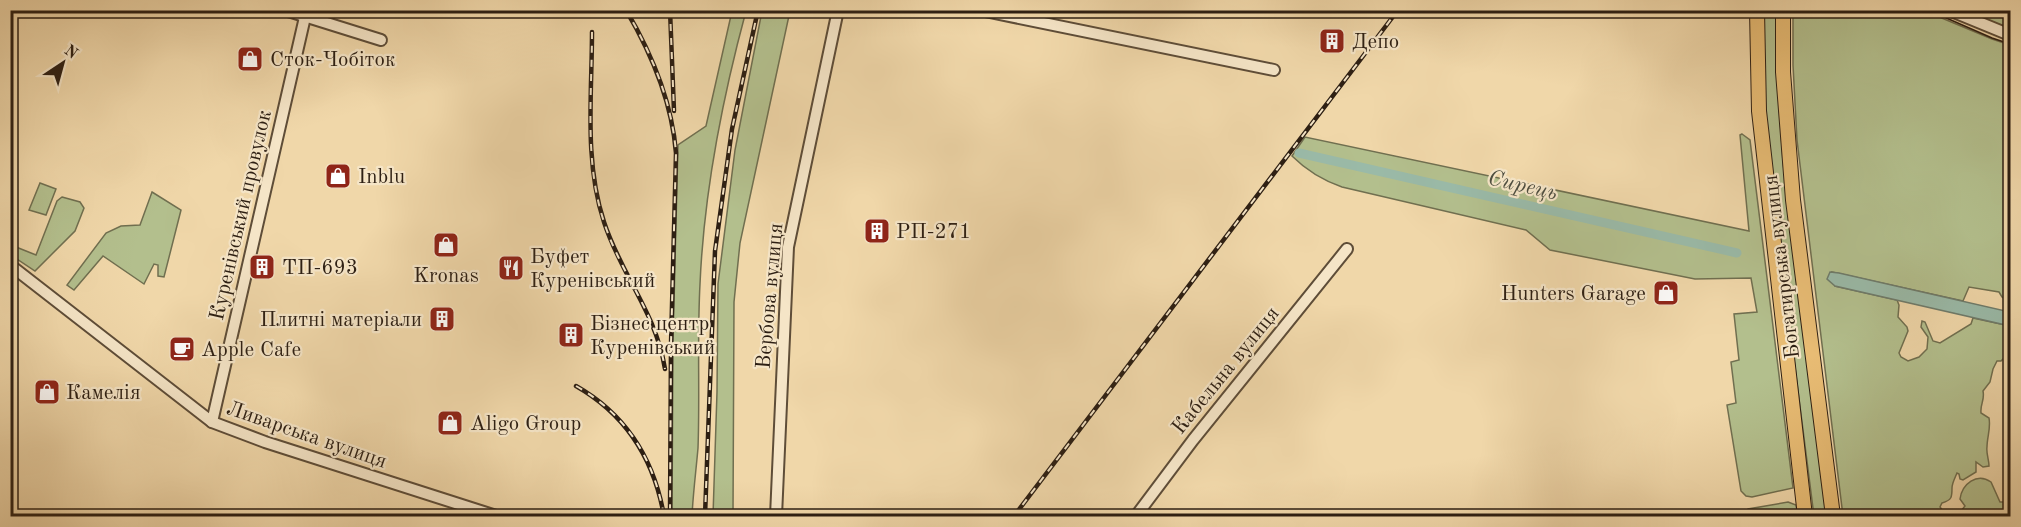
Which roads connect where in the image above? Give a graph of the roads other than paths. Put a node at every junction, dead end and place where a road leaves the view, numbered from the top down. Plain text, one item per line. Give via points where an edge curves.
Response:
1 (285, 10) edge
2 (838, 10) edge
3 (980, 10) edge
4 (1757, 10) edge
5 (1783, 10) edge
6 (1949, 10) edge
7 (305, 17) junction
8 (2010, 35) edge
9 (381, 40) dead end
10 (1274, 70) dead end
11 (1347, 249) dead end
12 (10, 265) edge
13 (212, 423) junction
14 (496, 516) edge
15 (776, 516) edge
16 (1136, 516) edge
17 (1805, 516) edge
18 (1833, 516) edge

1 - 7 street
2 - 15 street, Вербова вулиця via 788,247
3 - 10 street
4 - 17 main road, Богатирська вулиця via 1759,111
5 - 18 main road, Богатирська вулиця via 1783,72 1792,190
6 - 8 street
7 - 9 street
7 - 13 street, Куренівський провулок
11 - 16 street, Кабельна вулиця
12 - 13 street, Ливарська вулиця
13 - 14 street, Ливарська вулиця

